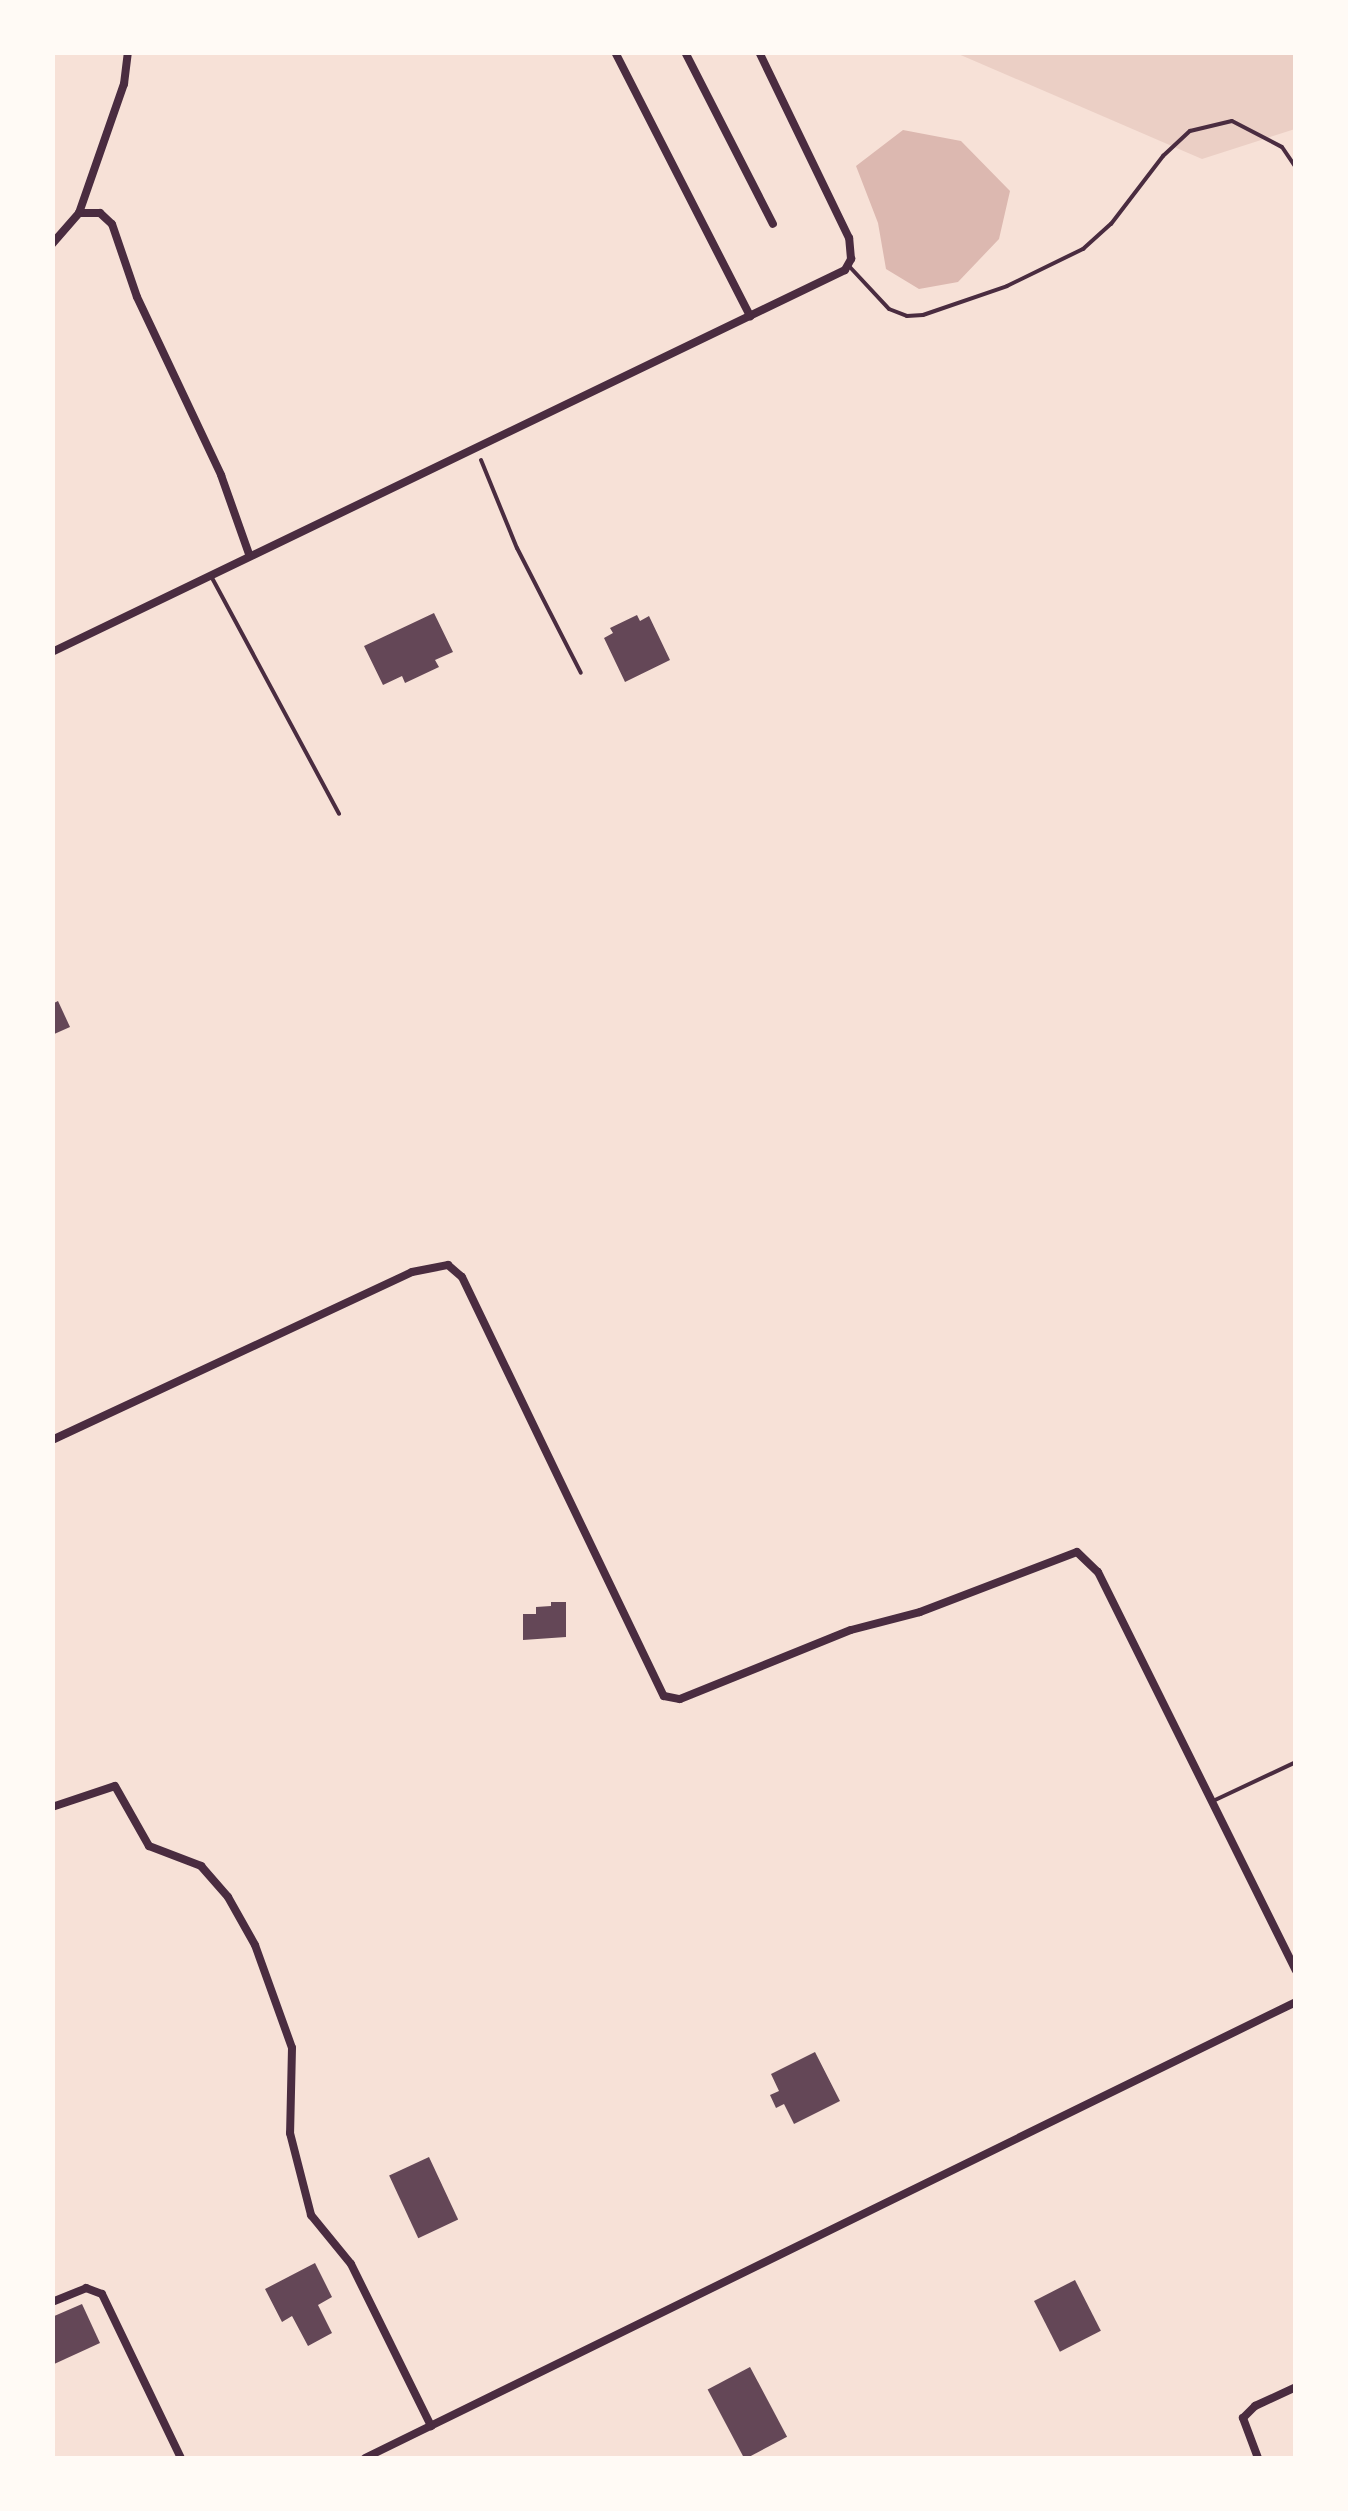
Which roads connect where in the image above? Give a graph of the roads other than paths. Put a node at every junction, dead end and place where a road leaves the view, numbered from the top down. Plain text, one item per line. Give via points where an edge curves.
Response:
1 (128, 52) edge
2 (615, 52) edge
3 (685, 52) edge
4 (759, 52) edge
5 (1296, 168) edge
6 (79, 212) junction
7 (773, 224) dead end
8 (52, 244) edge
9 (848, 266) junction
10 (750, 316) junction
11 (249, 554) junction
12 (210, 574) junction
13 (52, 652) edge
14 (338, 814) dead end
15 (52, 1440) edge
16 (1296, 1762) edge
17 (1213, 1800) junction
18 (52, 1808) edge
19 (1296, 1972) edge
20 (1296, 2002) edge
21 (52, 2302) edge
22 (1296, 2386) edge
23 (431, 2426) junction
24 (181, 2458) edge
25 (365, 2458) edge
26 (1258, 2458) edge

1 - 6 street via 124,84
2 - 10 street
3 - 7 street
4 - 9 street via 849,238
5 - 9 lane via 1256,130 1232,121 1202,126 1163,156 1112,224 1082,249 990,293 922,315 896,314
6 - 8 street
6 - 11 street via 100,213 112,224
9 - 10 street
10 - 11 street
11 - 12 street
12 - 13 street
12 - 14 lane
15 - 17 street via 412,1272 448,1265 462,1277 668,1699 1077,1552 1098,1572
16 - 17 lane
17 - 19 street
18 - 23 street via 114,1786 149,1846 201,1866 228,1898 255,1945 292,2048 290,2133 311,2215 350,2264
20 - 23 street
21 - 24 street via 86,2288 102,2294
22 - 26 street via 1243,2418
23 - 25 street

